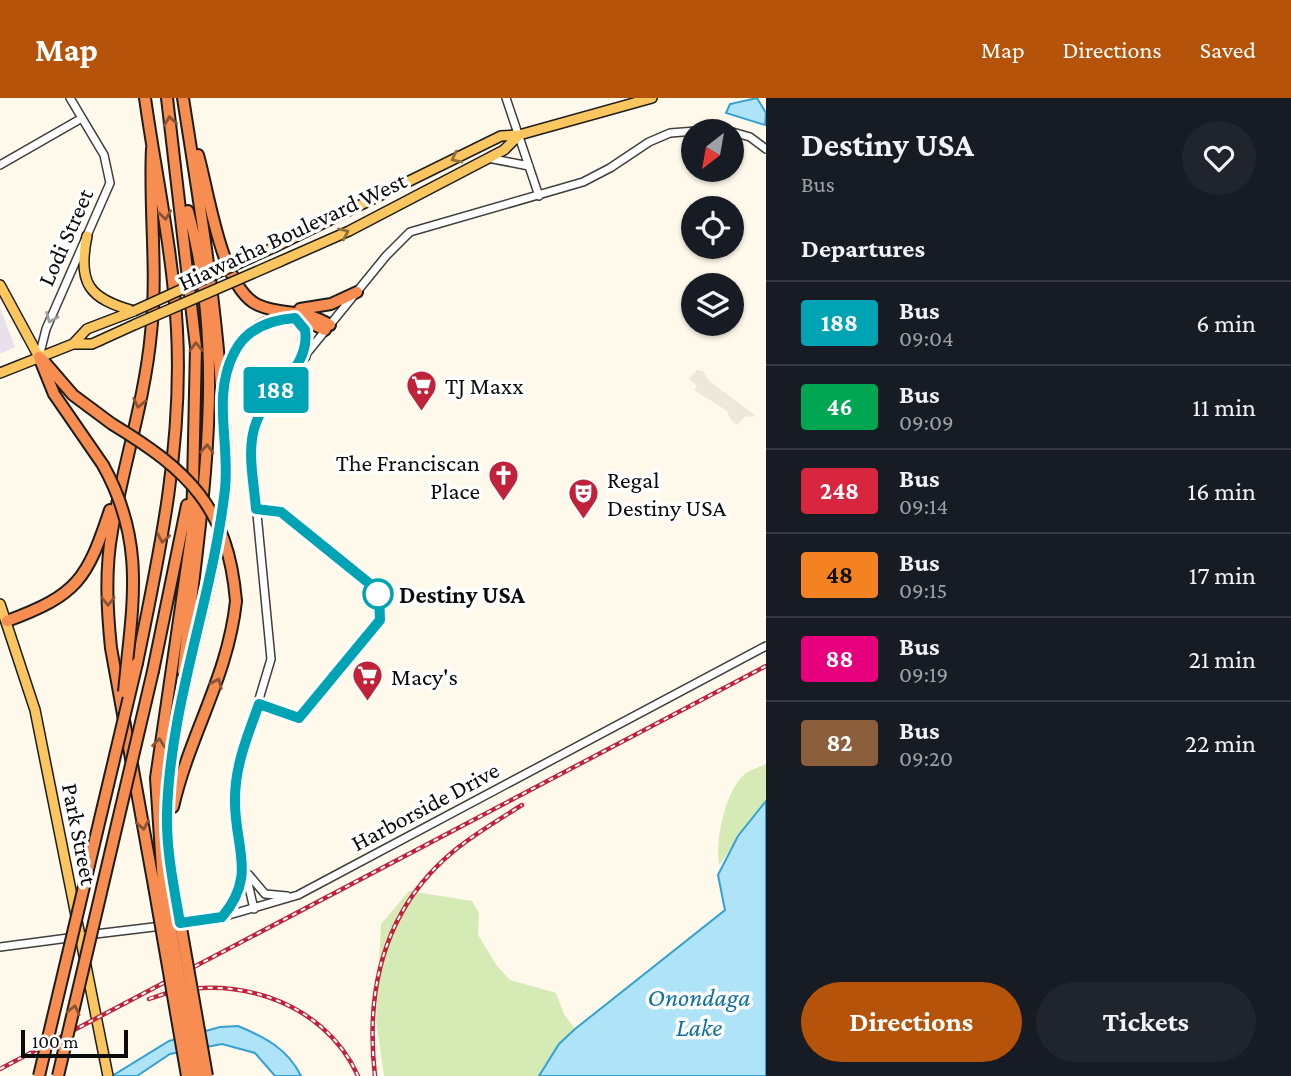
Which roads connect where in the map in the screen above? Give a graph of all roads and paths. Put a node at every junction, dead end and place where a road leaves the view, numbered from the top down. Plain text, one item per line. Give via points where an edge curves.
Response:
1 (70, 98) edge
2 (145, 98) edge
3 (167, 98) edge
4 (506, 98) edge
5 (652, 98) edge
6 (183, 100) edge
7 (82, 118) junction
8 (519, 135) junction
9 (152, 148) junction
10 (766, 149) edge
11 (488, 158) junction
12 (0, 165) edge
13 (529, 166) junction
14 (178, 182) junction
15 (539, 196) junction
16 (87, 236) junction
17 (0, 285) edge
18 (357, 292) junction
19 (3, 296) edge
20 (134, 310) junction
21 (293, 314) junction
22 (328, 328) junction
23 (73, 344) junction
24 (304, 356) junction
25 (40, 357) junction
26 (0, 373) edge
27 (222, 401) junction
28 (195, 415) junction
29 (126, 461) junction
30 (0, 604) edge
31 (4, 623) edge
32 (766, 646) edge
33 (122, 726) junction
34 (177, 736) junction
35 (168, 841) junction
36 (244, 866) junction
37 (163, 884) junction
38 (298, 895) junction
39 (254, 909) junction
40 (222, 917) junction
41 (80, 936) junction
42 (0, 947) edge
43 (107, 1071) edge
44 (39, 1076) edge
45 (58, 1076) edge
46 (187, 1076) edge
47 (197, 1076) edge
48 (207, 1076) edge

1 - 7 street, Lodi Street
2 - 9 highway
14 -> 3 highway
4 - 8 street
5 - 8 main road, Hiawatha Boulevard West
6 - 21 highway via 234,281 256,304
6 - 27 highway via 216,313
7 - 12 street
7 - 16 street, Lodi Street via 109,170 107,195
8 - 11 main road, Hiawatha Boulevard West
8 - 13 street
8 -> 20 main road, Hiawatha Boulevard West, bridge via 501,135 275,247
9 -> 29 highway via 155,266 151,334
9 -> 33 highway, bridge via 173,284 178,401 169,508
10 - 15 street via 751,137 722,129 670,133 597,176
11 - 13 street
23 -> 11 main road, Hiawatha Boulevard West, bridge via 92,344 349,231
13 - 15 street
28 -> 14 highway via 196,347
34 -> 14 highway via 209,415 202,283 195,235
15 - 18 street via 410,232
16 - 20 main road via 82,269 93,292 112,305
16 -> 25 street, Lodi Street via 46,329
17 - 19 main road
18 - 21 highway
18 - 22 street
19 - 25 main road
20 - 23 main road, Hiawatha Boulevard West via 87,329
21 - 22 highway
21 - 24 highway via 305,330
21 - 27 highway via 264,324 239,344 228,367
22 - 24 street
23 - 25 main road, Hiawatha Boulevard West
24 - 36 street via 263,407 253,436 251,462 271,659 237,773 236,818
25 - 26 main road, Hiawatha Boulevard West
25 - 33 highway, bridge via 54,394 103,465 127,516 133,545 133,590
35 -> 25 highway, bridge via 179,780 225,664 236,601 233,575 224,541 197,490 157,452 73,395
27 - 34 highway via 226,464 222,513
37 -> 28 highway via 156,778 192,531
45 -> 28 highway, bridge via 186,515
29 - 31 highway via 84,574 55,601
29 -> 37 highway via 111,532 107,611 111,648
30 - 31 main road, Park Street
31 - 41 main road, Park Street via 35,710
32 - 38 street, Harborside Drive
33 - 44 highway, bridge
34 - 35 highway via 170,773
35 - 37 highway
36 - 38 street via 265,894
36 - 39 street
36 - 40 street via 240,893
37 - 46 highway, bridge
37 - 47 highway, bridge
37 - 48 highway, bridge
38 - 39 street, Harborside Drive
39 - 40 street, Harborside Drive
40 - 41 street, Harborside Drive
41 - 42 street, Harborside Drive
41 - 43 main road, Park Street

